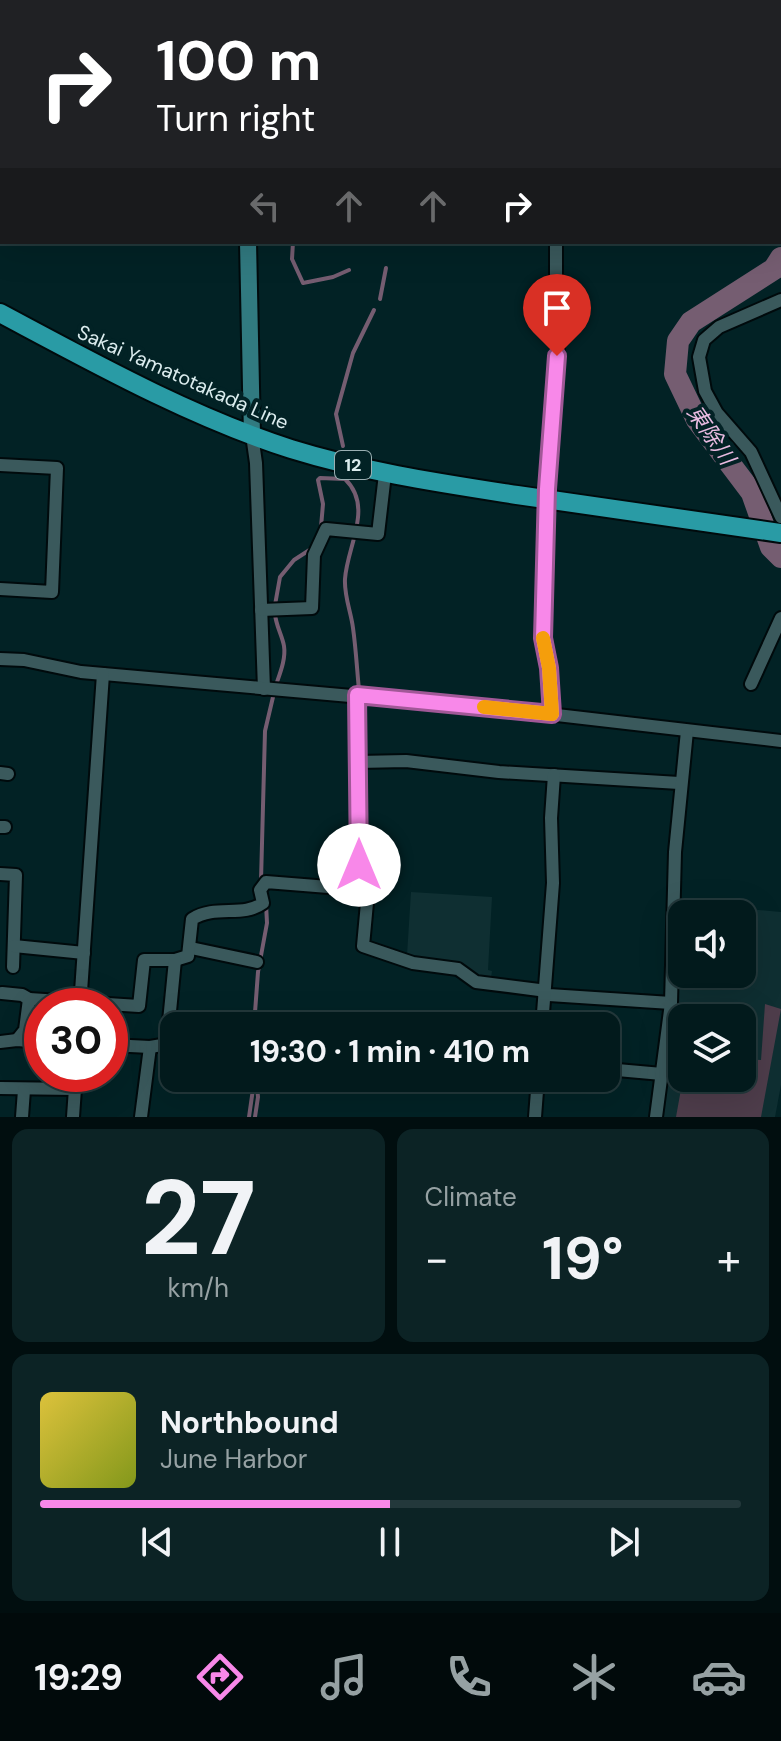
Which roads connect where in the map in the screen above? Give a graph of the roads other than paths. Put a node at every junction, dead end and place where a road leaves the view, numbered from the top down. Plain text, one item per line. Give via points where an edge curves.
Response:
1 (248, 244) edge
2 (556, 244) edge
3 (781, 300) edge
4 (0, 313) edge
5 (252, 435) junction
6 (0, 465) edge
7 (385, 474) junction
8 (547, 500) junction
9 (781, 517) edge
10 (781, 533) edge
11 (0, 589) edge
12 (261, 610) junction
13 (781, 618) edge
14 (0, 659) edge
15 (103, 674) junction
16 (751, 684) dead end
17 (264, 689) junction
18 (357, 695) junction
19 (552, 714) junction
20 (687, 731) junction
21 (781, 741) edge
22 (358, 762) junction
23 (554, 775) junction
24 (679, 783) junction
25 (0, 874) edge
26 (359, 883) junction
27 (14, 946) junction
28 (191, 948) junction
29 (84, 953) junction
30 (175, 960) junction
31 (257, 962) dead end
32 (13, 967) dead end
33 (81, 988) edge
34 (2, 993) edge
35 (545, 993) junction
36 (24, 996) edge
37 (671, 1003) junction
38 (128, 1005) edge
39 (172, 1012) edge
40 (543, 1012) edge
41 (24, 1031) edge
42 (17, 1040) junction
43 (24, 1041) edge
44 (0, 1042) edge
45 (160, 1044) edge
46 (128, 1046) edge
47 (150, 1047) junction
48 (620, 1070) edge
49 (662, 1074) junction
50 (0, 1088) edge
51 (24, 1090) joint
52 (75, 1092) edge
53 (537, 1092) edge
54 (22, 1117) edge
55 (73, 1117) edge
56 (141, 1117) edge
57 (535, 1117) edge
58 (656, 1117) edge

1 - 5 main road
2 - 8 street via 560,320
3 - 9 street via 719,327 704,340 699,357 705,391 751,452
4 - 5 main road, Sakai Yamatotakada Line / 12 via 69,351
5 - 7 main road, Sakai Yamatotakada Line / 12
5 - 12 street
6 - 11 street via 57,468 52,592
7 - 8 main road, Sakai Yamatotakada Line / 12
7 - 12 street via 378,534 326,529 314,555 312,608
8 - 10 main road, Sakai Yamatotakada Line / 12
8 - 19 street via 543,638
12 - 17 street
13 - 16 street
14 - 15 street
15 - 17 street
15 - 29 street
17 - 18 street
18 - 19 street
18 - 22 street
19 - 20 street
20 - 21 street
20 - 24 street
22 - 23 street via 406,761
22 - 26 street
23 - 24 street
23 - 35 street
24 - 37 street
25 - 27 street via 16,875
26 - 28 street via 341,888 266,882 260,890 263,903 254,910 204,911 192,919
26 - 35 street via 368,892 363,946 413,963 458,969 476,982
27 - 29 street
27 - 32 street
28 - 30 street via 188,956
28 - 31 street
29 - 33 street
30 - 38 street via 144,960 139,1006
30 - 39 street
34 - 36 street
35 - 37 street
35 - 40 street
37 - 49 street
41 - 42 street
42 - 43 street
42 - 44 street
45 - 47 street
46 - 47 street
47 - 56 street
48 - 49 street
49 - 58 street
50 - 51 street
51 - 54 street
52 - 55 street
53 - 57 street

